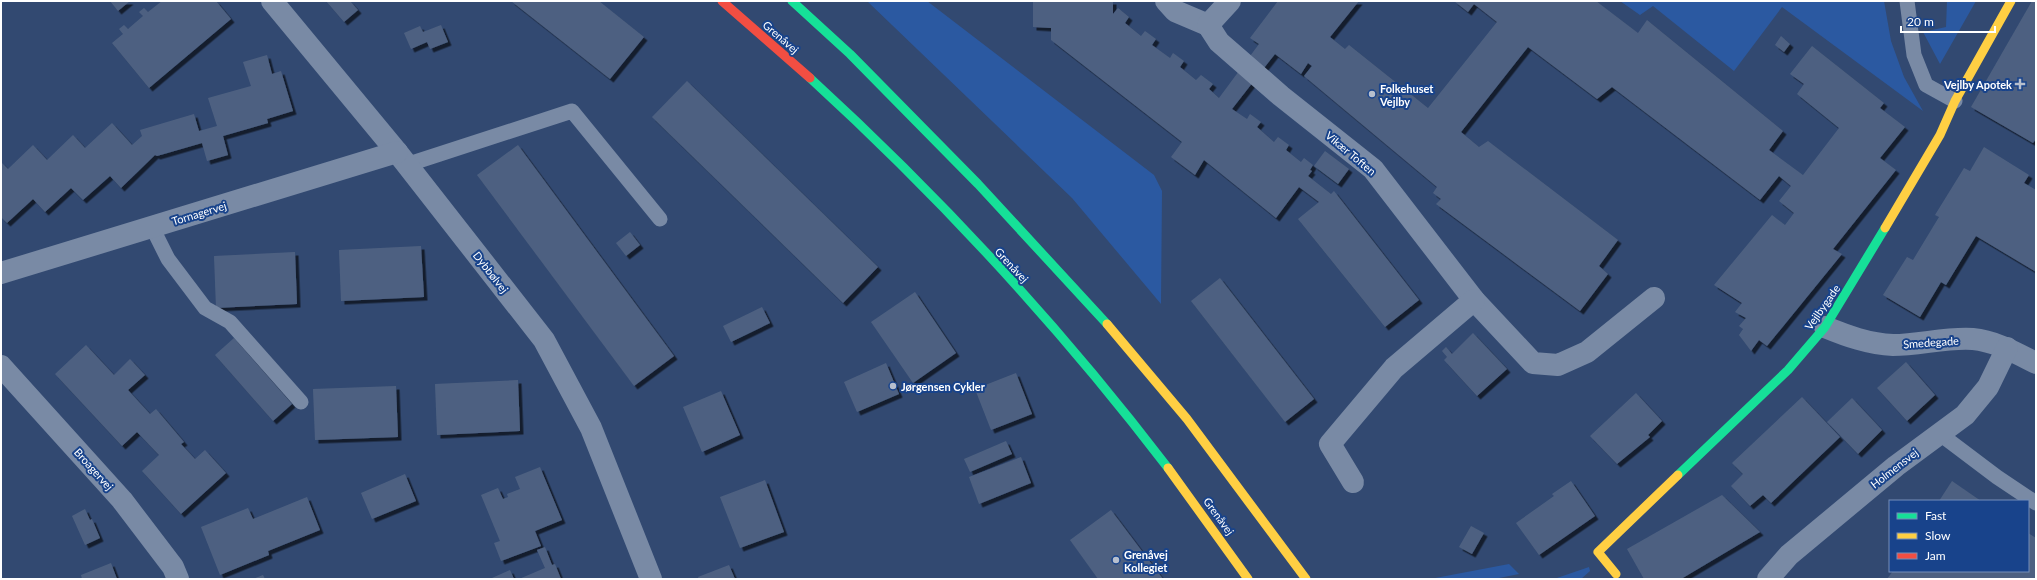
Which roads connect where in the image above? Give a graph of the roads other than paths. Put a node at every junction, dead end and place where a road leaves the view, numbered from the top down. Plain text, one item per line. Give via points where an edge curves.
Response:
1 (272, 1) edge
2 (722, 1) edge
3 (792, 1) edge
4 (1166, 1) edge
5 (1230, 1) edge
6 (1907, 1) edge
7 (2011, 1) edge
8 (1208, 25) junction
9 (1955, 101) junction
10 (402, 158) junction
11 (660, 219) dead end
12 (152, 227) junction
13 (1, 273) edge
14 (1654, 298) dead end
15 (1474, 300) junction
16 (1825, 327) junction
17 (2006, 348) junction
18 (2036, 362) edge
19 (1, 366) edge
20 (301, 402) dead end
21 (1940, 434) junction
22 (1353, 482) dead end
23 (2036, 503) edge
24 (1616, 574) dead end
25 (178, 579) edge
26 (651, 579) edge
27 (1248, 579) edge
28 (1306, 579) edge
29 (1768, 579) edge

1 - 10 street, Dybbølvej
2 - 27 main road, Grenåvej via 819,86 946,213 1064,340 1154,448
3 - 28 main road via 850,54 978,184 1096,311 1187,419
4 - 8 street via 1175,10
5 - 8 street
6 - 9 lane via 1914,55 1926,85
7 - 9 main road, Vejlbygade
8 - 15 street, Vikær Toften via 1219,42 1280,96 1373,169
9 - 16 main road, Vejlbygade via 1940,136
10 - 11 lane via 572,110
10 - 12 street, Tornagervej
10 - 26 street, Dybbølvej via 544,340 592,428
12 - 13 street, Tornagervej
12 - 20 lane via 168,259 205,308 230,322
14 - 15 street, Vikær Toften via 1587,352 1558,365 1533,363
15 - 22 street via 1394,368 1330,444
16 - 17 street, Smedegade via 1866,342 1894,345 1943,339 1974,339
16 - 24 main road, Vejlbygade via 1788,370 1598,552
17 - 18 street, Smedegade
17 - 21 street, Holmensvej via 1988,387 1965,415
19 - 25 street, Broagervej via 122,500 173,566
21 - 23 lane via 1997,478
21 - 29 street, Holmensvej via 1896,466 1789,555

